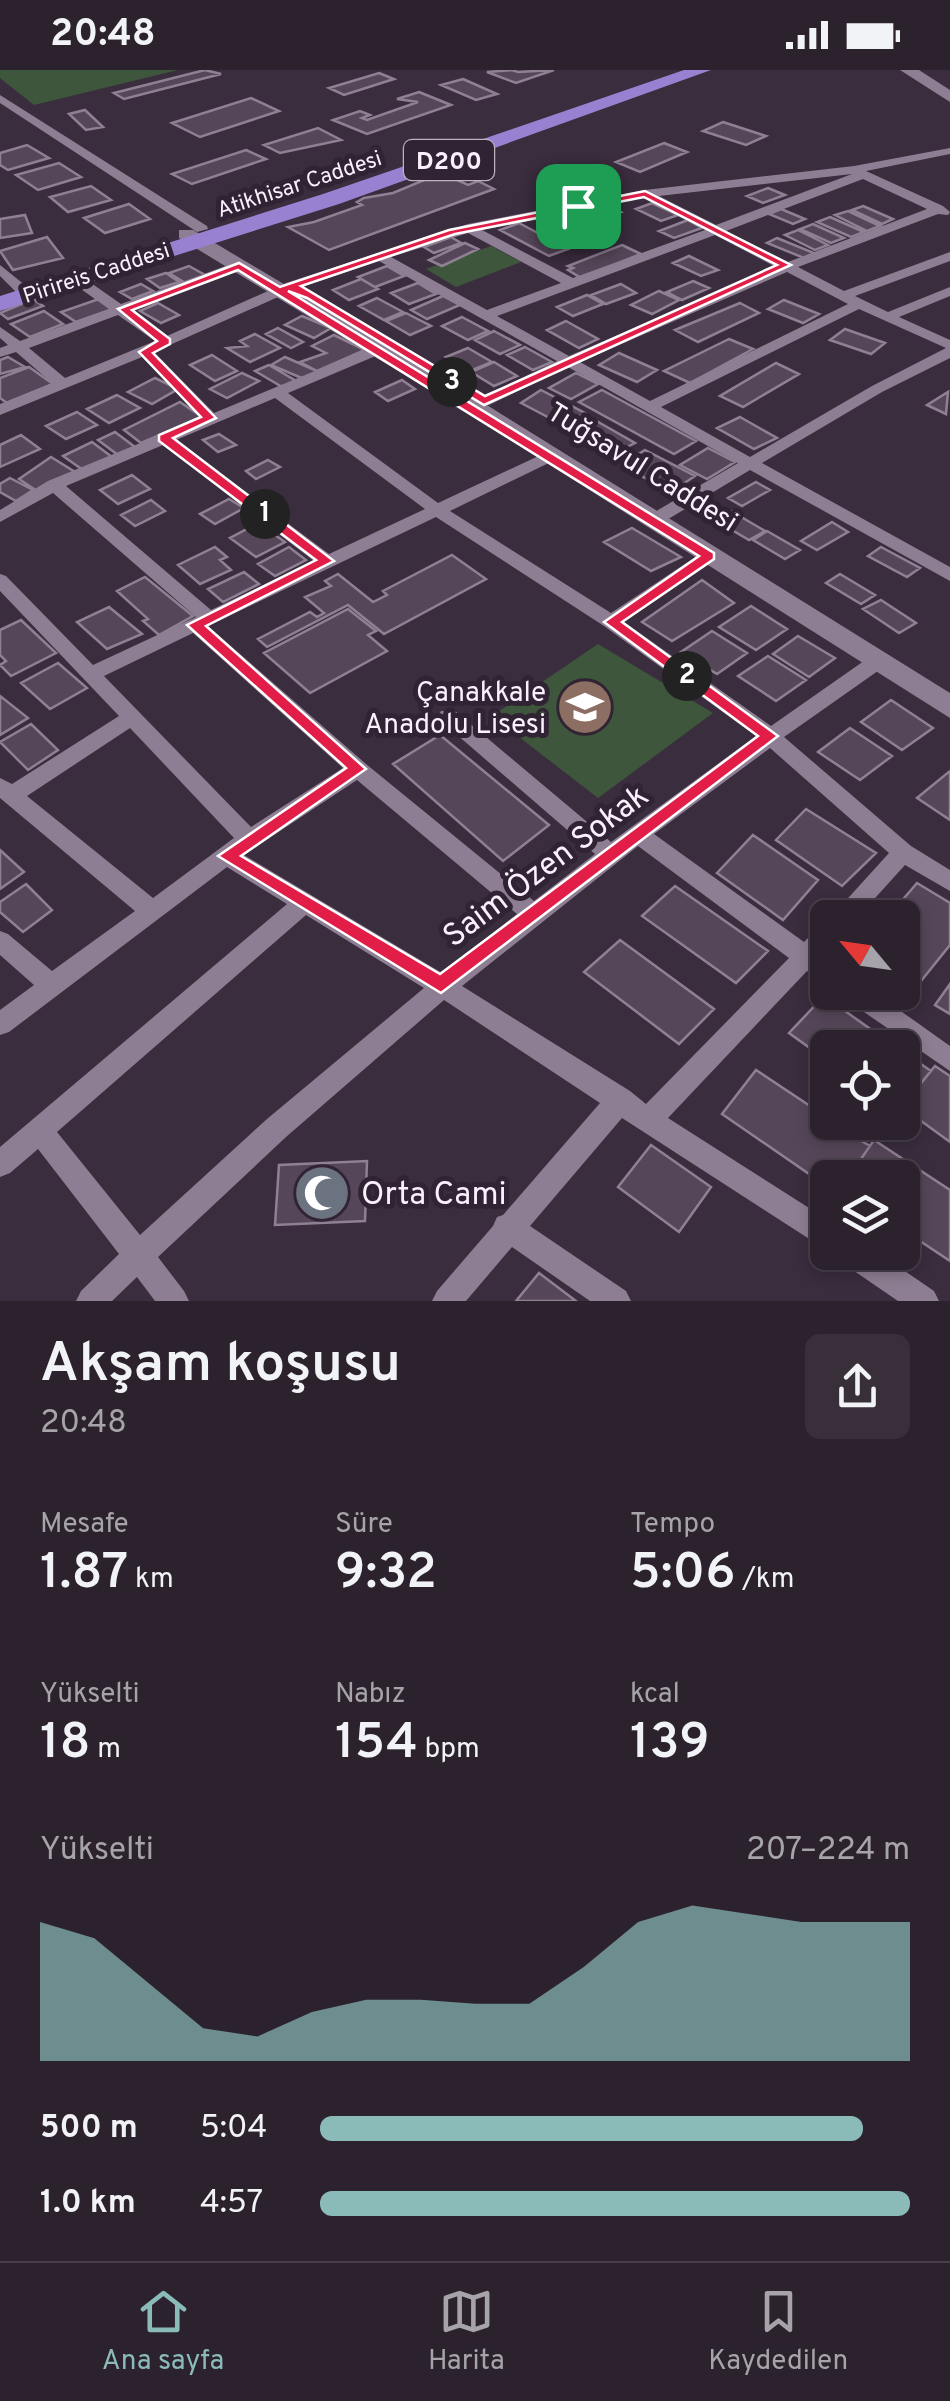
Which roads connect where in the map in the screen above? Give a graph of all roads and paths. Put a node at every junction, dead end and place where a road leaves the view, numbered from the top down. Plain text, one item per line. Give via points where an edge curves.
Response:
1 (672, 70) edge
2 (702, 70) edge
3 (908, 70) edge
4 (935, 70) edge
5 (950, 81) edge
6 (950, 97) edge
7 (1, 102) edge
8 (950, 152) edge
9 (859, 172) junction
10 (645, 194) junction
11 (945, 212) edge
12 (468, 228) junction
13 (718, 230) junction
14 (199, 235) junction
15 (950, 256) edge
16 (381, 257) junction
17 (785, 265) junction
18 (239, 266) junction
19 (0, 270) edge
20 (76, 279) junction
21 (573, 284) junction
22 (287, 291) junction
23 (950, 291) edge
24 (10, 292) edge
25 (842, 296) junction
26 (0, 304) edge
27 (859, 304) junction
28 (124, 309) junction
29 (490, 314) junction
30 (887, 317) junction
31 (0, 331) edge
32 (166, 342) junction
33 (20, 346) junction
34 (380, 349) junction
35 (950, 349) edge
36 (145, 352) junction
37 (0, 353) edge
38 (568, 360) junction
39 (64, 384) junction
40 (278, 392) junction
41 (484, 402) junction
42 (649, 407) junction
43 (0, 410) edge
44 (210, 418) junction
45 (163, 438) junction
46 (551, 456) junction
47 (748, 465) junction
48 (54, 485) junction
49 (437, 510) junction
50 (664, 514) junction
51 (0, 517) edge
52 (709, 556) junction
53 (326, 561) junction
54 (950, 574) edge
55 (0, 580) edge
56 (202, 621) junction
57 (612, 622) junction
58 (878, 662) junction
59 (90, 674) junction
60 (950, 690) edge
61 (950, 706) edge
62 (448, 716) dead end
63 (131, 718) junction
64 (770, 736) junction
65 (358, 769) junction
66 (6, 791) edge
67 (638, 834) junction
68 (249, 839) junction
69 (903, 852) junction
70 (611, 854) junction
71 (227, 856) junction
72 (950, 882) edge
73 (859, 900) edge
74 (302, 904) junction
75 (151, 910) junction
76 (534, 914) junction
77 (0, 941) edge
78 (810, 953) edge
79 (805, 958) junction
80 (810, 961) edge
81 (50, 984) junction
82 (441, 984) junction
83 (879, 1010) edge
84 (0, 1024) edge
85 (950, 1060) edge
86 (621, 1099) junction
87 (650, 1118) junction
88 (40, 1131) junction
89 (0, 1164) edge
90 (810, 1224) edge
91 (507, 1227) junction
92 (138, 1254) junction
93 (878, 1270) edge
94 (90, 1301) edge
95 (174, 1301) edge
96 (447, 1301) edge
97 (616, 1301) edge
98 (924, 1301) edge

1 - 14 highway, Atikhisar Caddesi / D200
2 - 14 highway, Atikhisar Caddesi / D200 via 446,161
3 - 6 main road
4 - 5 main road
7 - 14 street
8 - 9 street
9 - 10 street
9 - 11 street
9 - 13 street
10 - 12 street
10 - 13 street
11 - 17 street
12 - 16 street
12 - 21 street
13 - 17 street
13 - 21 street
14 - 18 main road
14 - 20 highway, Pirireis Caddesi / D200
14 - 22 main road, Tuğsavul Caddesi
14 - 24 highway, Pirireis Caddesi / D200
15 - 25 street
16 - 22 street
16 - 29 street
17 - 25 street
17 - 38 street
18 - 22 main road
18 - 28 street
19 - 24 street
20 - 26 highway, Pirireis Caddesi / D200
20 - 28 street
21 - 29 street
22 - 32 street
22 - 34 main road
22 - 41 main road, Tuğsavul Caddesi
23 - 30 street
25 - 27 street
27 - 30 street
27 - 42 street
28 - 32 street
28 - 33 street
29 - 38 street
30 - 35 street
31 - 33 street
32 - 36 street
33 - 37 street
33 - 39 street
34 - 40 street
34 - 46 main road
35 - 47 street
36 - 39 street
36 - 44 street
38 - 41 street
38 - 42 street
39 - 43 street
40 - 44 street
40 - 49 street
41 - 50 main road, Tuğsavul Caddesi
42 - 47 street
44 - 45 street
45 - 48 street
45 - 53 street
46 - 49 street
46 - 52 main road
47 - 50 street
47 - 54 street
48 - 51 street
48 - 56 street
49 - 53 street
49 - 57 street
50 - 60 main road, Tuğsavul Caddesi
52 - 57 street
52 - 58 main road
53 - 56 street
55 - 59 street
56 - 59 street
56 - 65 street
57 - 64 street
58 - 61 main road
58 - 64 street, Saim Özen Sokak
59 - 63 street
62 - 70 street
63 - 66 street
63 - 68 street
64 - 67 street, Saim Özen Sokak
64 - 69 street
65 - 68 street
65 - 76 street
66 - 75 street
67 - 70 street, Saim Özen Sokak
67 - 79 street
68 - 71 street
69 - 72 street
69 - 73 street
70 - 76 street, Saim Özen Sokak
71 - 74 street
71 - 75 street
74 - 82 street
74 - 88 street
75 - 81 street
76 - 82 street, Saim Özen Sokak
77 - 81 street
78 - 79 street
79 - 80 street
79 - 87 street
81 - 84 street
82 - 86 street
82 - 92 street, Saim Özen Sokak
83 - 85 street
86 - 87 street
86 - 91 street
87 - 90 street
88 - 89 street
88 - 92 street
91 - 96 street
91 - 97 street
92 - 94 street, Saim Özen Sokak
92 - 95 street
93 - 98 street

